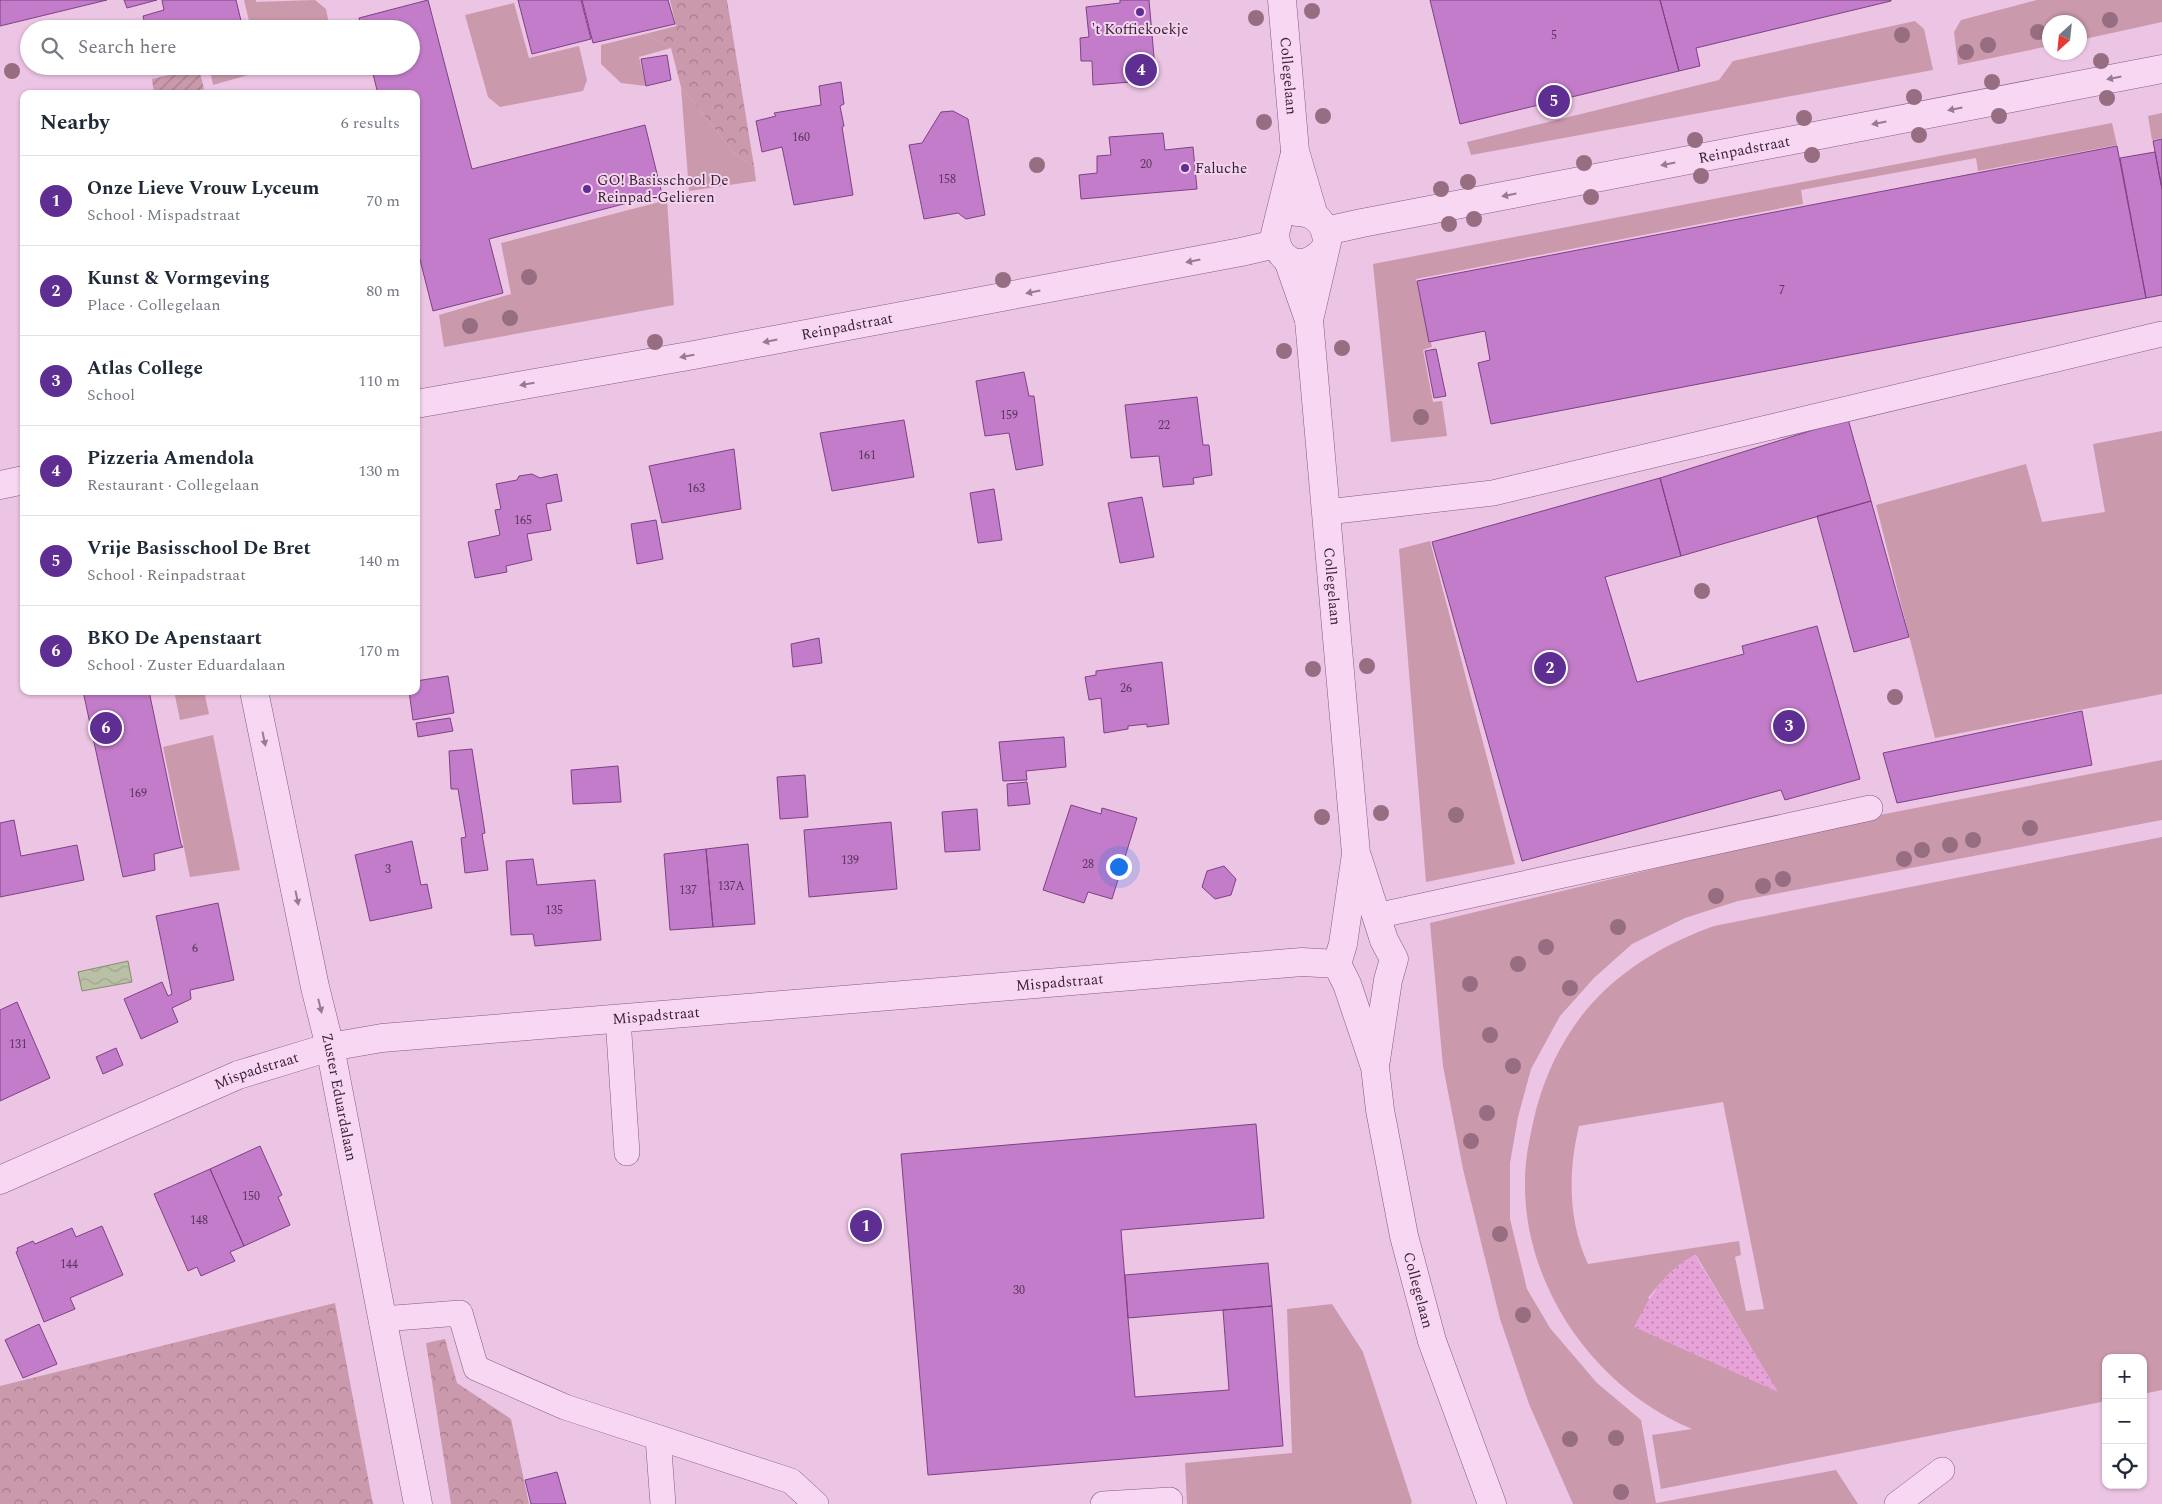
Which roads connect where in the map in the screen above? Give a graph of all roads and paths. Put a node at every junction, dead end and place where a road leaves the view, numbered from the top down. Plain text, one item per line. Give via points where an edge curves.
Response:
1 (1282, 0) edge
2 (2162, 69) edge
3 (1296, 151) junction
4 (1321, 233) junction
5 (1281, 242) junction
6 (1309, 320) junction
7 (2162, 334) edge
8 (420, 403) edge
9 (20, 481) edge
10 (0, 485) edge
11 (1327, 512) junction
12 (255, 695) edge
13 (1870, 808) dead end
14 (1356, 854) junction
15 (1380, 928) junction
16 (1343, 964) junction
17 (1388, 980) junction
18 (618, 1019) junction
19 (330, 1047) junction
20 (1375, 1067) junction
21 (627, 1154) dead end
22 (0, 1180) edge
23 (382, 1319) junction
24 (658, 1438) junction
25 (1942, 1470) dead end
26 (418, 1504) edge
27 (663, 1504) edge
28 (816, 1504) edge
29 (1104, 1504) edge
30 (1170, 1504) edge
31 (1492, 1504) edge
32 (1897, 1504) edge

1 - 3 street, Collegelaan
2 -> 4 street, Reinpadstraat
3 - 4 street, Collegelaan
3 - 5 street, Collegelaan
4 - 5 street via 1305,212 1295,212 1286,217
4 - 5 street via 1317,258 1307,263 1297,263
4 - 6 street, Collegelaan
5 - 6 street, Collegelaan
5 -> 8 street, Reinpadstraat via 694,355
6 - 11 street, Collegelaan
7 - 11 lane via 1493,494
9 - 10 street
11 - 14 street, Collegelaan
12 -> 19 street, Zuster Eduardalaan
13 - 15 lane
14 - 15 street, Collegelaan
14 - 16 street, Collegelaan
15 - 16 street via 1363,933
15 - 17 street, Collegelaan via 1394,959
16 - 17 street via 1368,990
16 - 18 street, Mispadstraat via 1302,962
16 - 20 street, Collegelaan
17 - 20 street, Collegelaan
18 - 19 street, Mispadstraat via 382,1038
18 - 21 lane
19 - 22 street, Mispadstraat via 238,1075
19 - 23 street, Zuster Eduardalaan
20 - 31 street, Collegelaan via 1404,1236 1432,1341
23 - 24 lane via 460,1313 476,1368 565,1407
23 - 26 street, Zuster Eduardalaan
24 - 27 lane
24 - 28 lane via 791,1481
25 - 32 lane
29 - 30 lane via 1170,1500

